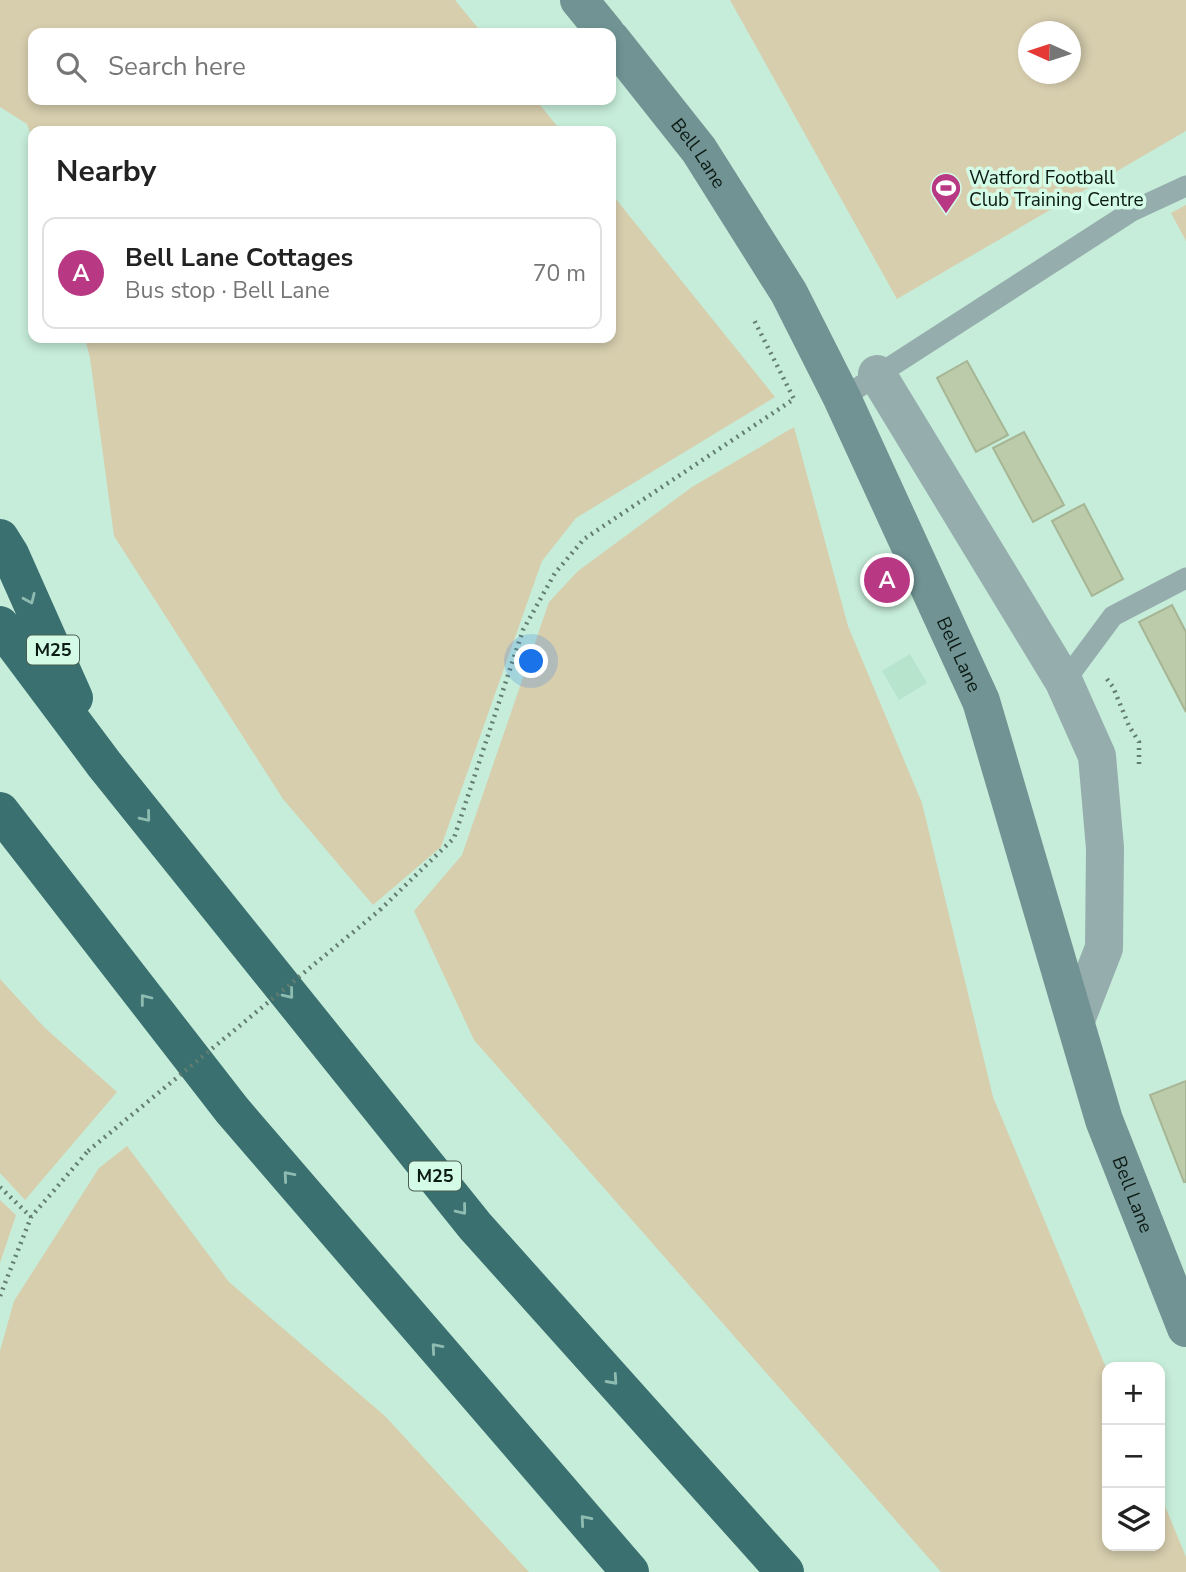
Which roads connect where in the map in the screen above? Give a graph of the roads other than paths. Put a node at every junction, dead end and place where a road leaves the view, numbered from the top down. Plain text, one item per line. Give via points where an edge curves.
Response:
1 (579, 0) edge
2 (602, 28) edge
3 (616, 45) edge
4 (1186, 186) edge
5 (877, 374) junction
6 (842, 398) junction
7 (0, 538) edge
8 (1186, 578) edge
9 (0, 625) edge
10 (1064, 682) junction
11 (104, 764) junction
12 (0, 811) edge
13 (1076, 1020) junction
14 (1186, 1328) edge
15 (629, 1572) edge
16 (785, 1572) edge

1 - 2 main road
3 - 6 main road, Bell Lane via 699,150 789,293
4 - 5 lane via 1132,211
5 - 6 lane
5 - 10 street
6 - 13 main road, Bell Lane via 981,701
7 -> 11 highway, M25
8 - 10 lane via 1113,615
9 - 11 highway, M25
10 - 13 street via 1097,756 1105,848 1104,948
11 -> 16 highway, M25 via 475,1226
15 -> 12 highway via 232,1110
13 - 14 main road, Bell Lane via 1104,1119

